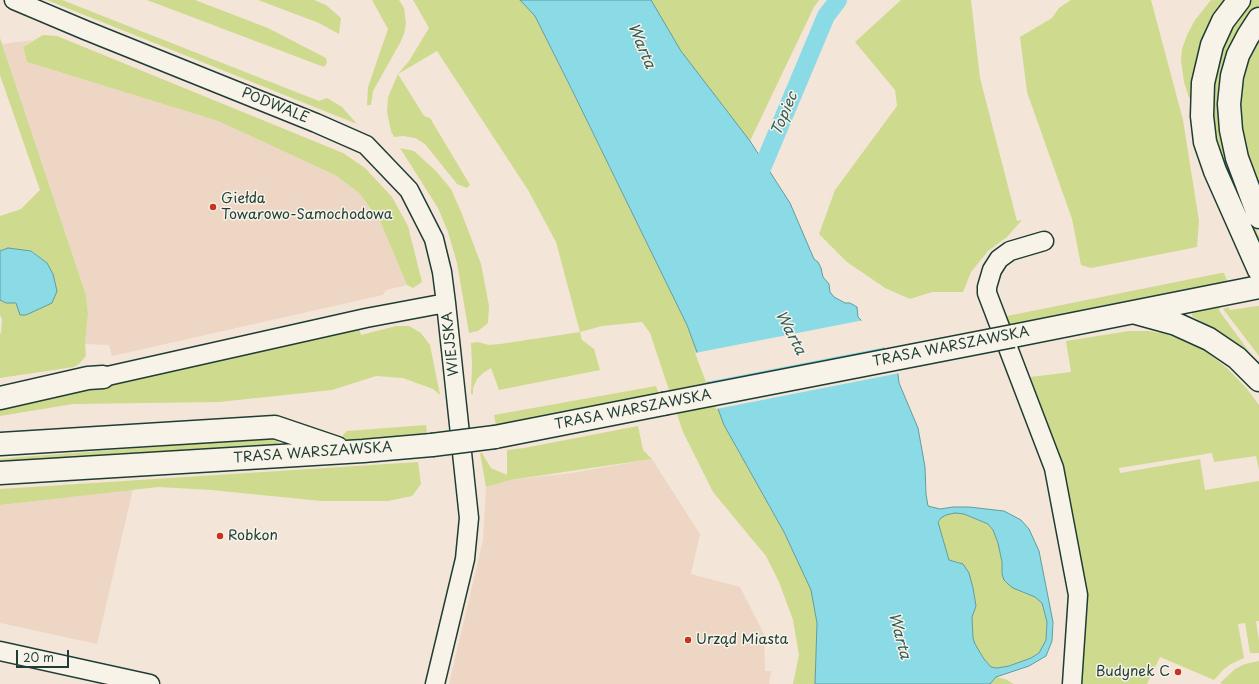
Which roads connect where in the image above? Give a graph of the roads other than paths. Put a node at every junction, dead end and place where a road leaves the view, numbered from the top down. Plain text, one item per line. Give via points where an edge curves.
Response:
1 (14, 0) edge
2 (1239, 0) edge
3 (1259, 19) edge
4 (1259, 217) edge
5 (1044, 241) dead end
6 (1259, 270) edge
7 (1259, 287) edge
8 (446, 302) junction
9 (1129, 312) junction
10 (103, 377) joint
11 (1259, 380) edge
12 (0, 398) edge
13 (0, 444) edge
14 (346, 452) junction
15 (0, 473) edge
16 (0, 651) edge
17 (150, 684) edge
18 (435, 684) edge
19 (1072, 684) edge

1 - 8 street, PODWALE via 366,145 409,190 434,239
2 - 6 main road via 1223,22 1212,45 1202,93 1202,123 1205,142 1215,171
3 - 4 main road via 1238,55 1230,87 1229,112 1239,163
5 - 19 street via 1010,251 999,259 992,270 987,293 1054,468 1078,595
7 - 9 main road, TRASA WARSZAWSKA
8 - 10 street, WIEJSKA
8 - 18 street, WIEJSKA via 469,518 465,559
9 - 11 main road via 1167,321 1201,335 1237,358
9 - 14 main road, TRASA WARSZAWSKA, bridge via 495,436 432,445
10 - 12 main road via 88,378
13 - 14 main road, TRASA WARSZAWSKA via 275,427
14 - 15 main road, TRASA WARSZAWSKA
16 - 17 street

